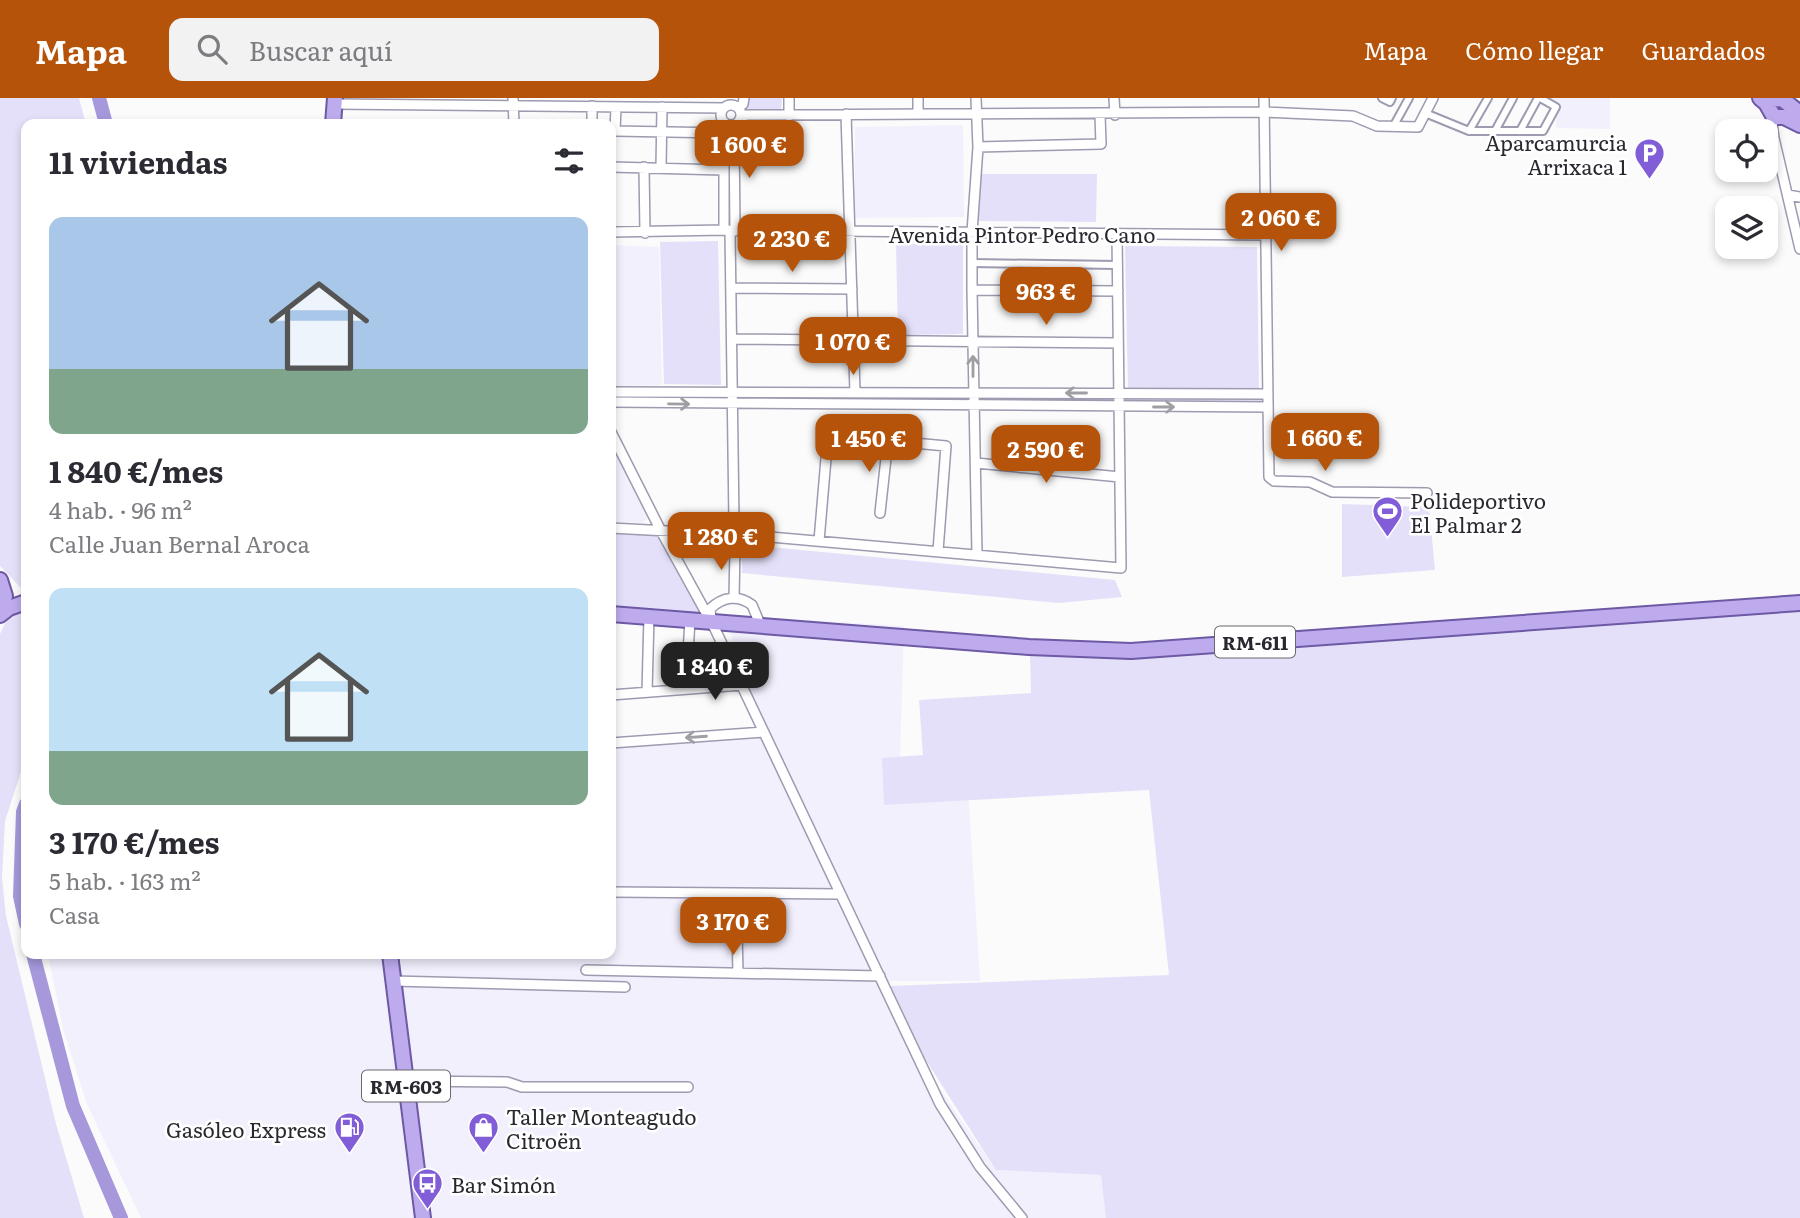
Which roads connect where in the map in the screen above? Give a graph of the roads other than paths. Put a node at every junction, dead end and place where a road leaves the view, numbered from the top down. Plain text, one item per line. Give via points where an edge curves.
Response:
1 (718, 98) edge
2 (744, 98) edge
3 (789, 98) edge
4 (918, 98) edge
5 (976, 98) edge
6 (1114, 98) edge
7 (1264, 98) edge
8 (1382, 98) edge
9 (1392, 98) edge
10 (1409, 98) edge
11 (1488, 98) edge
12 (1513, 98) edge
13 (1539, 98) edge
14 (1429, 100) edge
15 (335, 101) edge
16 (513, 101) edge
17 (613, 104) edge
18 (592, 106) junction
19 (662, 107) junction
20 (1777, 108) edge
21 (918, 113) junction
22 (1265, 113) junction
23 (1425, 113) junction
24 (722, 114) junction
25 (846, 114) junction
26 (741, 115) junction
27 (1100, 115) junction
28 (1115, 115) junction
29 (789, 116) junction
30 (976, 116) junction
31 (333, 119) edge
32 (514, 119) edge
33 (592, 119) edge
34 (1800, 125) edge
35 (1393, 127) junction
36 (616, 131) edge
37 (1469, 131) junction
38 (1495, 131) junction
39 (1520, 131) junction
40 (662, 132) junction
41 (723, 133) junction
42 (978, 147) junction
43 (616, 167) edge
44 (645, 167) junction
45 (661, 168) junction
46 (723, 170) junction
47 (1788, 195) junction
48 (1800, 197) edge
49 (730, 230) junction
50 (616, 232) edge
51 (849, 232) junction
52 (972, 232) junction
53 (645, 233) junction
54 (1117, 234) junction
55 (1266, 235) junction
56 (1800, 249) edge
57 (972, 264) junction
58 (1117, 265) junction
59 (731, 288) junction
60 (852, 289) junction
61 (972, 290) junction
62 (1118, 291) junction
63 (733, 339) junction
64 (854, 340) junction
65 (973, 341) junction
66 (1118, 343) junction
67 (732, 391) junction
68 (616, 392) edge
69 (855, 392) junction
70 (974, 392) junction
71 (1119, 393) junction
72 (1267, 394) junction
73 (616, 402) edge
74 (732, 404) junction
75 (974, 405) junction
76 (1119, 407) junction
77 (1268, 407) junction
78 (888, 440) junction
79 (616, 442) edge
80 (976, 463) junction
81 (1120, 477) junction
82 (1427, 493) dead end
83 (880, 513) dead end
84 (734, 522) junction
85 (616, 528) edge
86 (660, 529) junction
87 (724, 534) junction
88 (748, 536) junction
89 (818, 541) junction
90 (735, 546) junction
91 (937, 551) junction
92 (977, 555) junction
93 (1, 582) edge
94 (21, 597) edge
95 (734, 598) junction
96 (21, 602) edge
97 (1800, 603) edge
98 (702, 604) junction
99 (714, 605) junction
100 (616, 614) edge
101 (0, 615) edge
102 (649, 616) junction
103 (758, 618) junction
104 (690, 619) junction
105 (711, 620) junction
106 (742, 685) junction
107 (686, 690) junction
108 (647, 692) junction
109 (616, 695) edge
110 (764, 732) junction
111 (616, 743) edge
112 (616, 892) edge
113 (736, 894) junction
114 (839, 894) junction
115 (391, 959) edge
116 (586, 970) dead end
117 (738, 972) junction
118 (880, 976) junction
119 (393, 981) junction
120 (625, 987) dead end
121 (406, 1080) junction
122 (688, 1087) dead end
123 (423, 1218) edge
124 (1022, 1218) edge

1 - 24 street
2 - 26 street
3 - 29 street
4 - 21 street
5 - 30 street
6 - 28 street
7 - 22 street
8 - 9 street via 1390,102
10 - 35 street
11 - 37 street
12 - 38 street
13 - 39 street
13 - 39 street via 1556,107 1543,131
14 - 23 street
15 - 16 street
15 - 31 main road
16 - 18 street
16 - 32 street
17 - 18 street
17 - 19 street
18 - 33 street
19 - 24 street
19 - 40 street
20 - 34 main road
20 - 47 street via 1774,138
21 - 25 street
21 - 30 street
22 - 28 street
22 - 35 street via 1353,116
22 - 55 street
23 - 35 street via 1418,127
23 - 37 street
24 - 26 street via 731,105
24 - 26 street via 731,125
24 - 41 street
25 - 29 street
25 - 51 street
26 - 29 street
26 - 49 street via 734,131
27 - 28 street
27 - 30 street
27 - 42 street via 1101,145
30 - 42 street
36 - 40 street
37 - 38 street
38 - 39 street
40 - 41 street
40 - 45 street
41 - 46 street
42 - 52 street
43 - 44 street
44 - 45 street
44 - 53 street
45 - 46 street
46 - 49 street
47 - 48 street
47 - 56 street
49 - 51 street, Avenida Pintor Pedro Cano
49 - 53 street, Avenida Pintor Pedro Cano
49 - 59 street
50 - 53 street, Avenida Pintor Pedro Cano
51 - 52 street, Avenida Pintor Pedro Cano
51 - 60 street
52 - 54 street, Avenida Pintor Pedro Cano
52 - 57 street
54 - 55 street, Avenida Pintor Pedro Cano
54 - 58 street
55 - 72 street
57 - 58 street
57 - 61 street
58 - 62 street
59 - 60 street
59 - 63 street
60 - 64 street
61 - 62 street
61 - 65 street
62 - 66 street
63 - 64 street
63 - 67 street
64 - 65 street
64 - 69 street
65 - 66 street
70 -> 65 street
66 - 71 street
67 - 68 street
67 - 69 street
67 - 74 street
69 - 70 street
71 -> 70 street
70 - 75 street
71 - 72 street
71 - 76 street
72 - 77 street
73 -> 74 street
74 - 75 street
74 - 84 street
75 - 76 street
75 - 80 street
76 -> 77 street
76 - 81 street
77 - 82 street via 1269,477 1274,481 1310,482 1332,492
78 - 83 street
78 - 89 street via 828,435
78 - 91 street via 946,446
79 - 86 street
80 - 81 street
80 - 92 street
81 - 92 street via 1121,568
84 - 87 street
84 - 88 street via 744,525
85 - 86 street
86 - 87 street
86 - 98 street
87 - 90 street
88 - 89 street
88 - 90 street via 744,544
89 - 91 street
90 - 95 street
91 - 92 street
93 - 94 main road
93 - 101 main road via 5,600
95 - 99 street
95 - 103 street via 746,600
96 - 101 main road
97 - 103 main road, RM-611 via 1131,651 1029,647
98 - 99 street
98 - 105 street
99 - 105 street
100 - 102 main road, RM-611
102 - 104 main road, RM-611
102 - 108 street
103 - 105 main road, RM-611 via 743,623
104 - 105 main road, RM-611
104 - 107 street
105 - 106 street
106 - 107 street
106 - 110 street
107 - 108 street
108 - 109 street
110 -> 111 street
110 - 114 street
112 - 113 street
113 - 114 street
113 - 117 street
114 - 118 street
115 - 119 main road, RM-603
116 - 117 street
117 - 118 street
118 - 124 street via 940,1104 980,1167
119 - 120 street
119 - 121 main road, RM-603
121 - 122 street via 507,1082 522,1087
121 - 123 main road, RM-603

